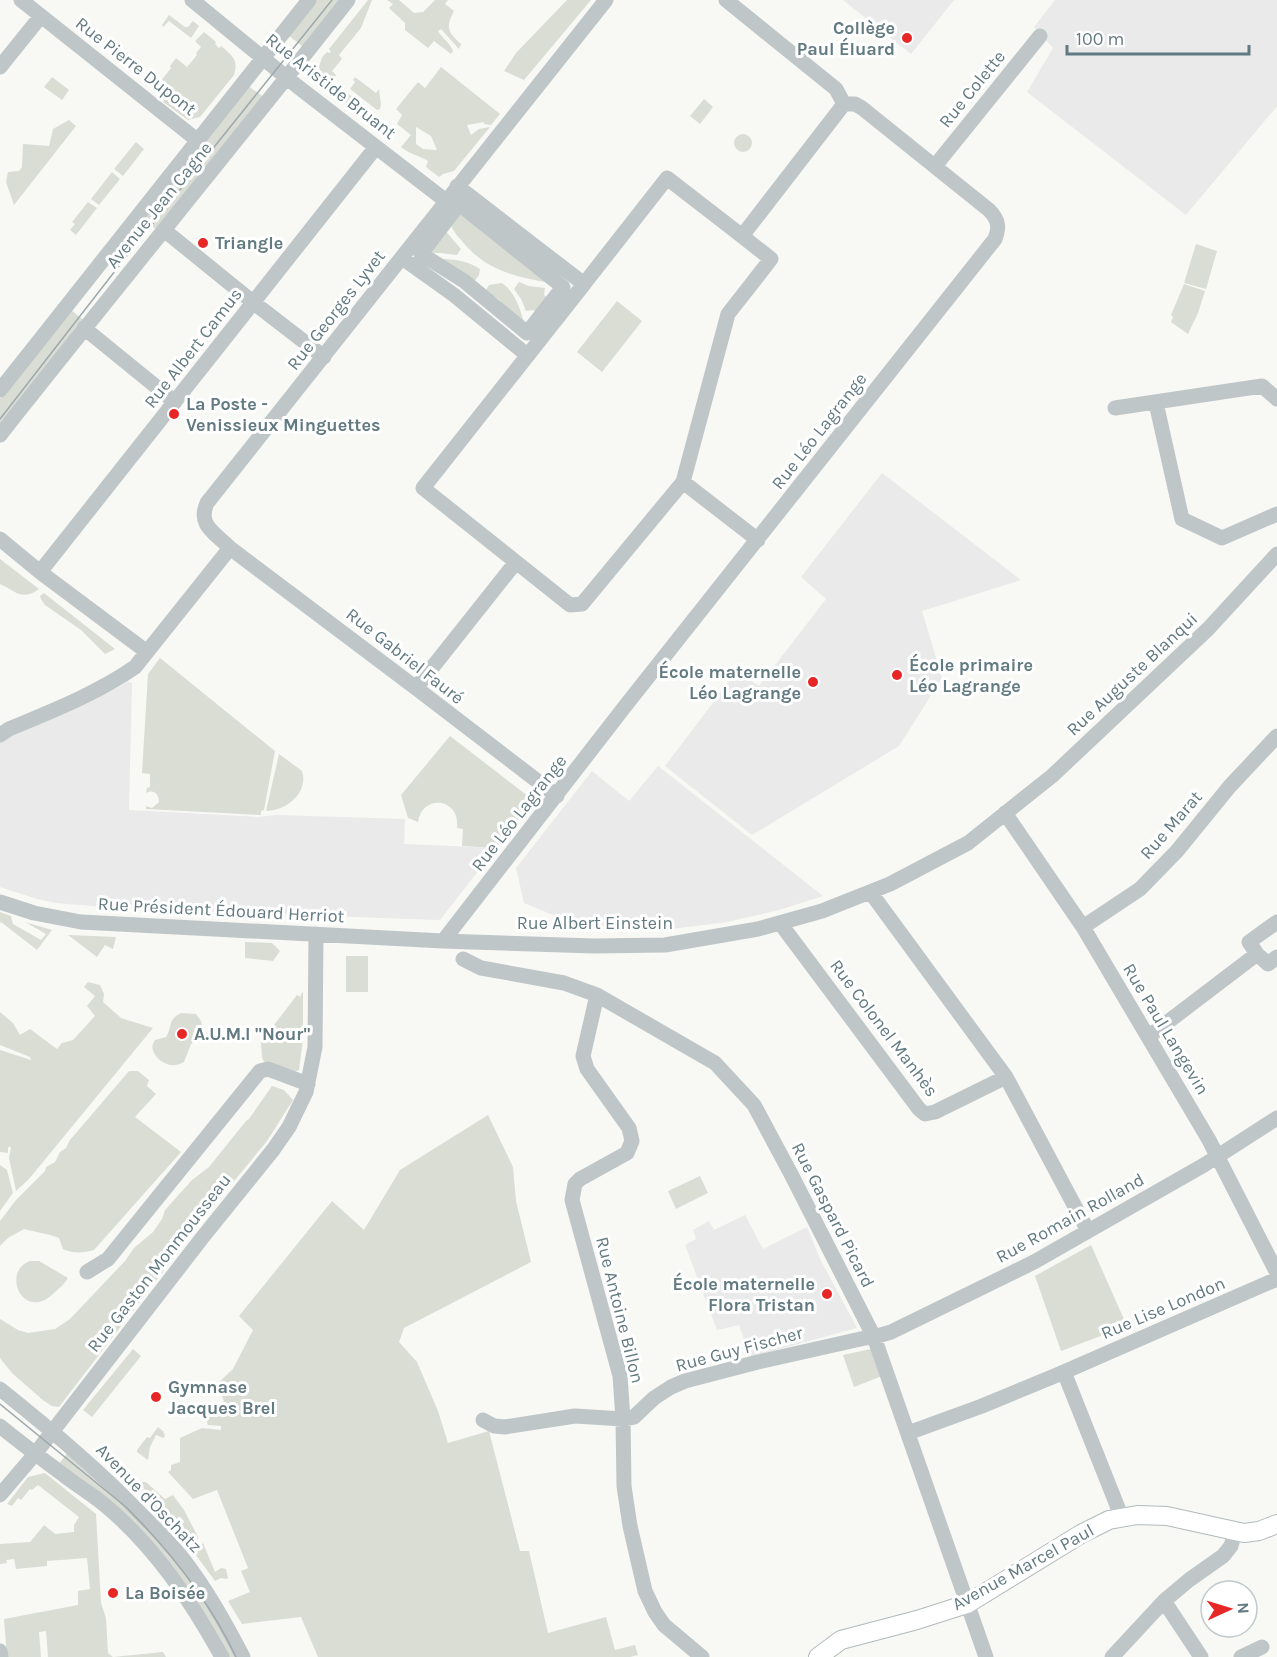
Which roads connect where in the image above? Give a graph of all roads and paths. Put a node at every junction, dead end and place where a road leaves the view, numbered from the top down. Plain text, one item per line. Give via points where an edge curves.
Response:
1 (21, 0) edge
2 (192, 0) edge
3 (309, 0) edge
4 (348, 0) edge
5 (606, 0) edge
6 (726, 0) edge
7 (41, 16) junction
8 (1040, 36) dead end
9 (263, 58) junction
10 (0, 67) edge
11 (288, 77) junction
12 (844, 104) junction
13 (197, 140) junction
14 (376, 147) junction
15 (935, 166) junction
16 (457, 186) junction
17 (453, 203) junction
18 (164, 230) junction
19 (741, 236) junction
20 (402, 258) junction
21 (584, 284) junction
22 (254, 303) junction
23 (84, 328) junction
24 (527, 356) junction
25 (324, 357) junction
26 (0, 390) edge
27 (1277, 399) edge
28 (175, 402) junction
29 (1156, 403) junction
30 (1115, 408) dead end
31 (0, 435) edge
32 (683, 482) junction
33 (1277, 514) edge
34 (0, 539) edge
35 (758, 540) junction
36 (230, 548) junction
37 (1277, 554) edge
38 (516, 562) junction
39 (40, 572) junction
40 (147, 652) junction
41 (416, 688) junction
42 (0, 735) edge
43 (1277, 736) edge
44 (557, 796) junction
45 (1005, 813) junction
46 (870, 893) junction
47 (0, 902) edge
48 (1277, 922) edge
49 (780, 924) junction
50 (1083, 927) junction
51 (316, 934) junction
52 (443, 940) junction
53 (1257, 954) junction
54 (1277, 957) edge
55 (463, 959) dead end
56 (597, 995) junction
57 (1148, 1037) junction
58 (1006, 1077) junction
59 (307, 1088) junction
60 (1277, 1118) edge
61 (1218, 1157) junction
62 (1088, 1231) junction
63 (87, 1272) dead end
64 (1277, 1273) edge
65 (1277, 1279) edge
66 (874, 1337) junction
67 (1060, 1373) junction
68 (0, 1389) edge
69 (483, 1419) dead end
70 (623, 1419) junction
71 (0, 1426) edge
72 (52, 1430) junction
73 (908, 1433) junction
74 (35, 1454) junction
75 (0, 1495) edge
76 (1122, 1518) junction
77 (1277, 1524) edge
78 (1235, 1532) junction
79 (1164, 1601) junction
80 (967, 1604) junction
81 (1262, 1647) dead end
82 (0, 1651) edge
83 (1, 1657) edge
84 (222, 1657) edge
85 (243, 1657) edge
86 (702, 1657) edge
87 (818, 1657) edge
88 (986, 1657) edge
89 (1112, 1657) edge
90 (1201, 1657) edge
91 (1241, 1657) edge

1 - 7 street, Rue Pierre Dupont
2 - 9 street, Rue Aristide Bruant
3 - 9 street, Avenue Jean Cagne
4 - 11 street, Avenue Jean Cagne
5 - 16 street, Rue Georges Lyvet
6 - 12 street, Rue Léo Lagrange via 836,89
7 - 10 street
7 - 13 street, Rue Pierre Dupont
8 - 15 street, Rue Colette
9 - 11 street, Rue Aristide Bruant
9 - 13 street, Avenue Jean Cagne
11 - 14 street, Rue Aristide Bruant
11 - 18 street, Avenue Jean Cagne
12 - 15 street, Rue Léo Lagrange via 862,108
12 - 19 street
13 - 26 street, Avenue Jean Cagne
14 - 17 street, Rue Aristide Bruant
14 - 22 street, Rue Albert Camus
15 - 35 street, Rue Léo Lagrange via 995,216 995,239
16 - 17 street, Rue Georges Lyvet
16 - 21 street
17 - 17 street via 563,287 527,333 464,281 421,254
17 - 20 street, Rue Georges Lyvet
18 - 22 street
18 - 23 street, Avenue Jean Cagne
19 - 21 street via 667,178
19 - 32 street via 771,259 728,314
20 - 24 street
20 - 25 street, Rue Georges Lyvet
21 - 24 street
22 - 25 street
22 - 28 street, Rue Albert Camus
23 - 28 street
23 - 31 street, Avenue Jean Cagne
24 - 38 street via 423,488
25 - 36 street, Rue Georges Lyvet via 207,503 203,512 205,522
27 - 29 street via 1262,386
28 - 39 street, Rue Albert Camus
29 - 30 street
29 - 33 street via 1182,519 1222,538
32 - 35 street
32 - 38 street via 582,604 570,605
34 - 39 street
35 - 44 street, Rue Léo Lagrange
36 - 40 street
36 - 41 street, Rue Gabriel Fauré
37 - 45 street, Rue Auguste Blanqui via 1208,629 1052,776
38 - 41 street
39 - 40 street
40 - 42 street via 135,668 116,681
41 - 44 street, Rue Gabriel Fauré
43 - 50 street, Rue Marat via 1140,889
44 - 52 street, Rue Léo Lagrange
45 - 46 street, Rue Albert Einstein via 968,843
45 - 50 street, Rue Paul Langevin
46 - 49 street, Rue Albert Einstein
46 - 58 street
47 - 51 street, Rue Président Édouard Herriot via 81,922
48 - 53 street via 1249,942
49 - 52 street, Rue Albert Einstein via 665,945
49 - 58 street, Rue Colonel Manhès via 925,1114
50 - 57 street, Rue Paul Langevin
51 - 52 street, Rue Président Édouard Herriot
51 - 59 street, Rue Gaston Monmousseau via 315,1047
53 - 54 street via 1268,964
53 - 57 street
55 - 56 street, Rue Gaspard Picard via 481,968 564,983
56 - 66 street, Rue Gaspard Picard via 715,1063 754,1105
56 - 70 street, Rue Antoine Billon via 583,1056 587,1069 629,1128 632,1142 627,1153 580,1179 572,1200 620,1376
57 - 61 street, Rue Paul Langevin
58 - 62 street
59 - 63 street via 260,1071 108,1259
59 - 72 street, Rue Gaston Monmousseau via 273,1150
60 - 61 street, Rue Romain Rolland
61 - 62 street, Rue Romain Rolland
61 - 64 street, Rue Paul Langevin
62 - 66 street, Rue Romain Rolland via 1008,1275
65 - 67 street, Rue Lise London
66 - 70 street, Rue Guy Fischer via 685,1381 654,1398 634,1417
66 - 73 street, Rue Gaspard Picard
67 - 73 street, Rue Lise London
67 - 76 street
68 - 72 street, Avenue d'Oschatz
69 - 70 street via 505,1427 574,1416
70 - 86 street, Rue Antoine Billon via 624,1486 645,1591 664,1625
71 - 74 street, Avenue d'Oschatz
72 - 74 street, Rue Gaston Monmousseau
72 - 85 street, Avenue d'Oschatz via 122,1493 189,1566
73 - 80 street, Rue Gaspard Picard
74 - 75 street, Rue Gaston Monmousseau
74 - 84 street, Avenue d'Oschatz via 105,1506 144,1543 174,1579
76 - 78 main road, Avenue Marcel Paul via 1167,1516
76 - 80 main road, Avenue Marcel Paul via 1081,1533
77 - 78 main road, Avenue Marcel Paul via 1259,1531
78 - 79 street via 1223,1556
79 - 89 street
79 - 90 street
80 - 87 main road, Avenue Marcel Paul via 841,1640
80 - 88 street, Rue Gaspard Picard
81 - 91 street
82 - 83 street

